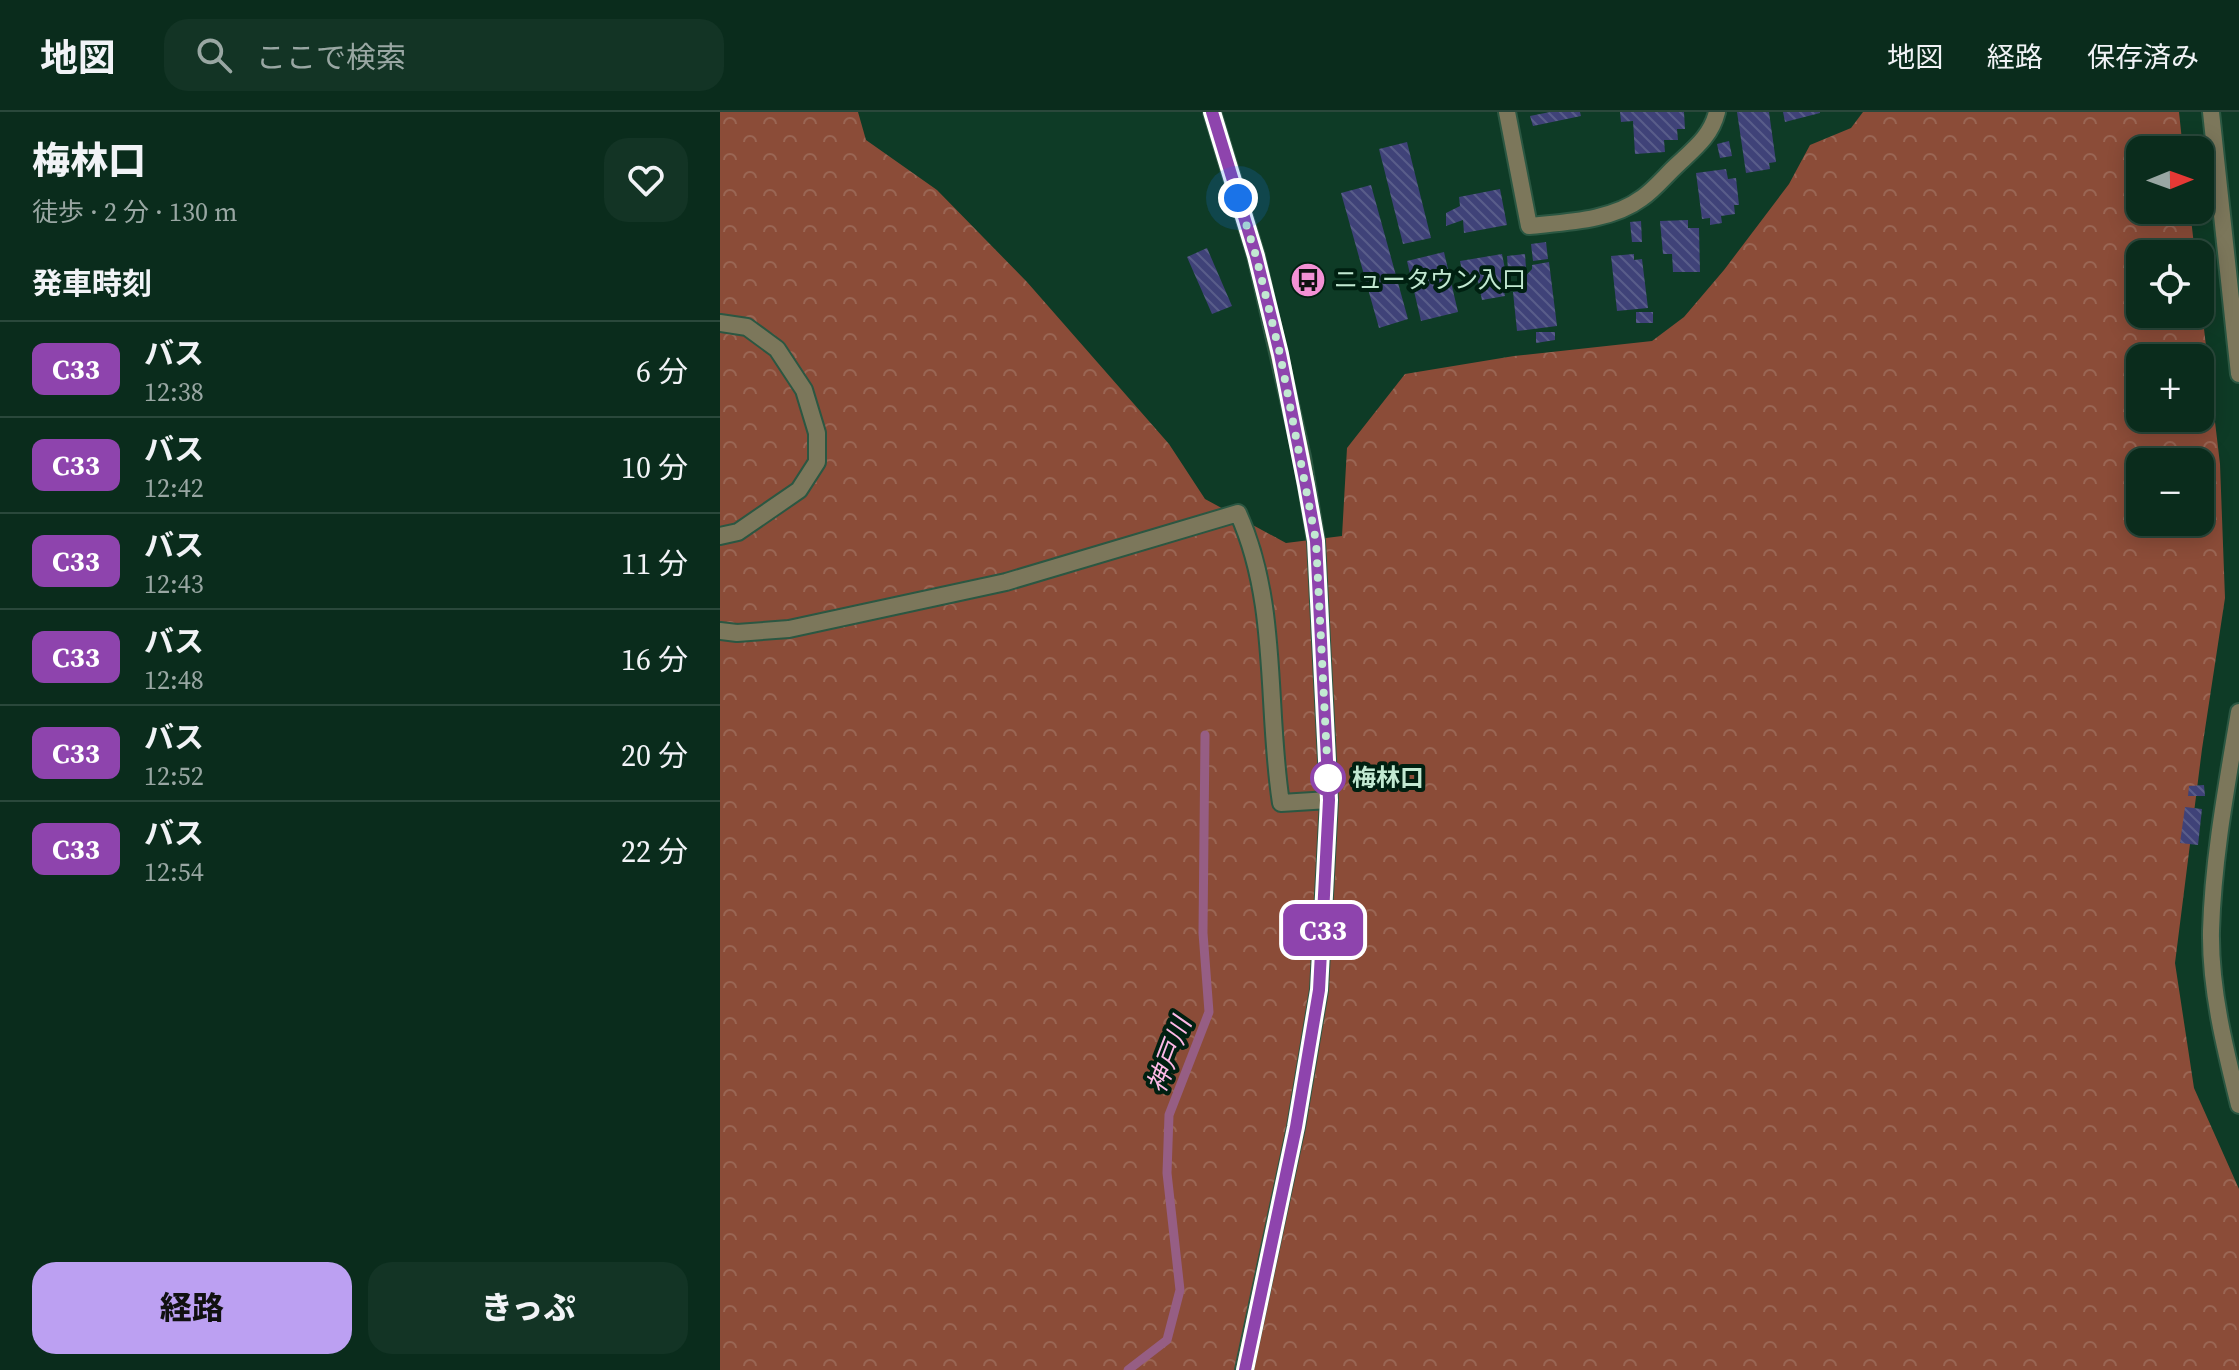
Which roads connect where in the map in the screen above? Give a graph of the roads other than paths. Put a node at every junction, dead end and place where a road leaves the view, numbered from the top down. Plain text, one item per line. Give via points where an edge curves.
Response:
1 (1212, 112) edge
2 (1507, 112) edge
3 (1717, 112) edge
4 (2211, 112) edge
5 (720, 323) edge
6 (2239, 374) edge
7 (720, 536) edge
8 (720, 631) edge
9 (2239, 712) edge
10 (1329, 800) junction
11 (2239, 1105) edge
12 (1244, 1370) edge

1 - 10 street via 1256,256 1309,499 1320,601
2 - 3 street via 1529,226 1569,222 1633,204 1702,142 1713,129
4 - 6 street
5 - 7 street via 747,327 777,349 804,390 817,433 817,462 799,490 738,532
8 - 10 street via 789,629 1006,582 1238,513 1263,586 1281,803
9 - 11 street via 2211,932 2216,997
10 - 12 street via 1319,990

